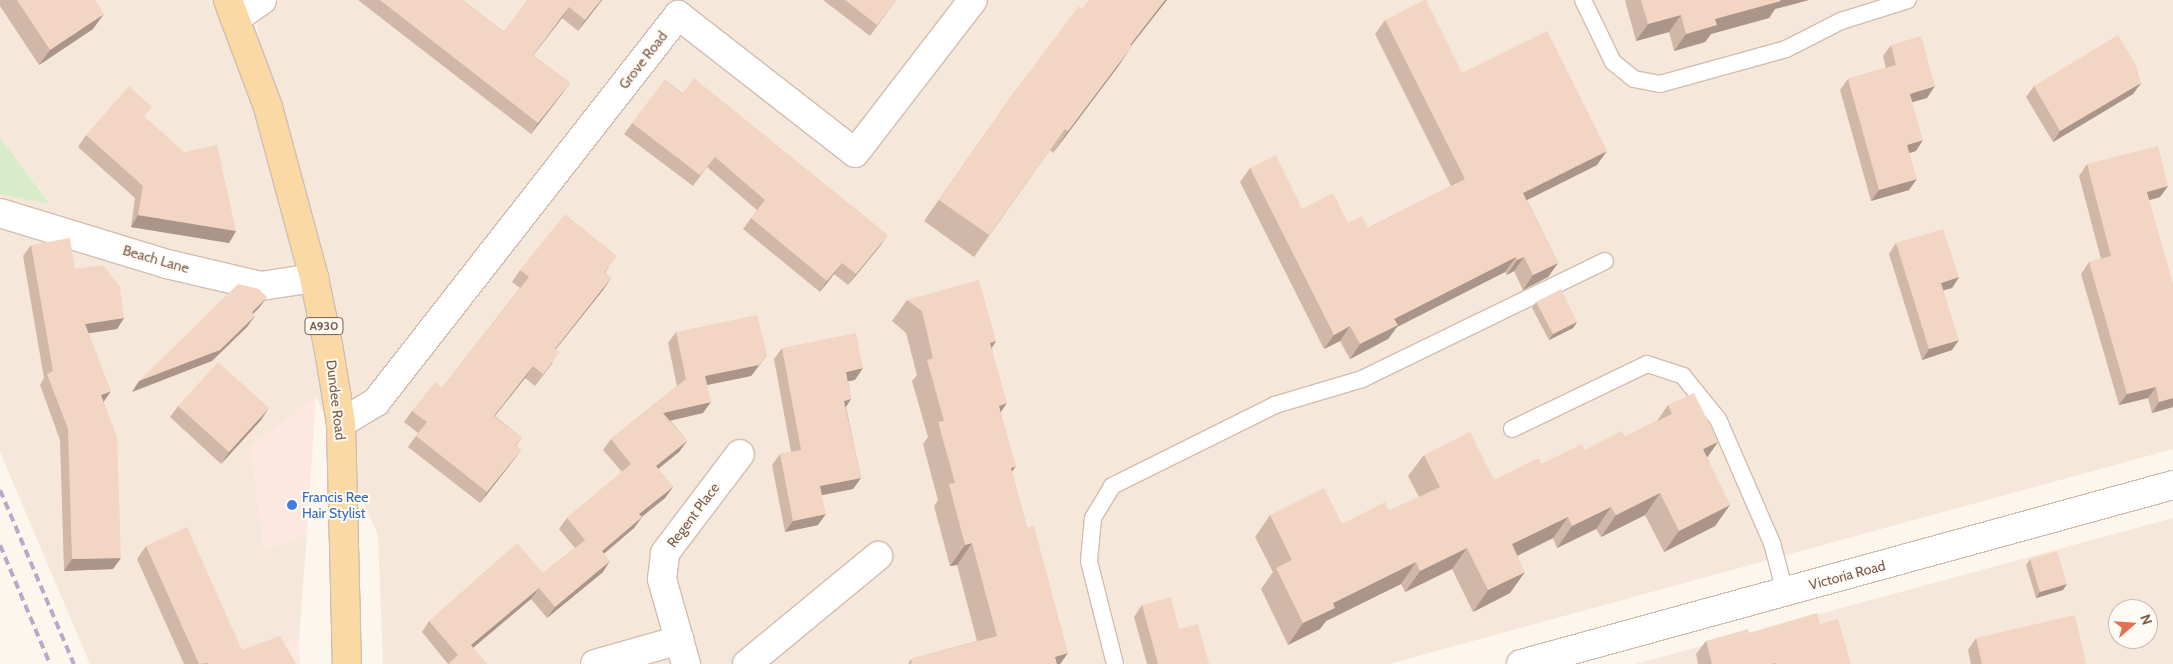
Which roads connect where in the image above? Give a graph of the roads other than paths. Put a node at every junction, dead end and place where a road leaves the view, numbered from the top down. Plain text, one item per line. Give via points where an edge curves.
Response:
1 (262, 0) edge
2 (973, 0) edge
3 (1583, 0) edge
4 (1908, 0) edge
5 (232, 10) edge
6 (0, 213) edge
7 (1605, 262) dead end
8 (314, 278) junction
9 (341, 423) junction
10 (1512, 429) dead end
11 (740, 454) dead end
12 (2173, 485) edge
13 (878, 556) dead end
14 (1785, 592) junction
15 (683, 652) edge
16 (347, 664) edge
17 (595, 664) edge
18 (747, 664) edge
19 (1116, 664) edge
20 (1521, 664) edge

1 - 5 street
2 - 9 street, Grove Road via 855,153 678,15 376,402
3 - 4 lane via 1614,62 1634,79 1660,84 1786,49 1842,20
5 - 8 main road, Dundee Road / A930 via 268,107
6 - 8 street, Beach Lane via 167,264 261,286
7 - 19 lane via 1362,379 1275,406 1112,486 1093,518 1089,561
8 - 9 main road, Dundee Road / A930
9 - 16 main road, Dundee Road / A930
10 - 14 lane via 1647,364 1683,376 1718,419 1772,543
11 - 15 street, Regent Place via 665,553 662,578
12 - 14 street, Victoria Road
13 - 18 street
14 - 20 street, Victoria Road
15 - 17 street, Regent Place

